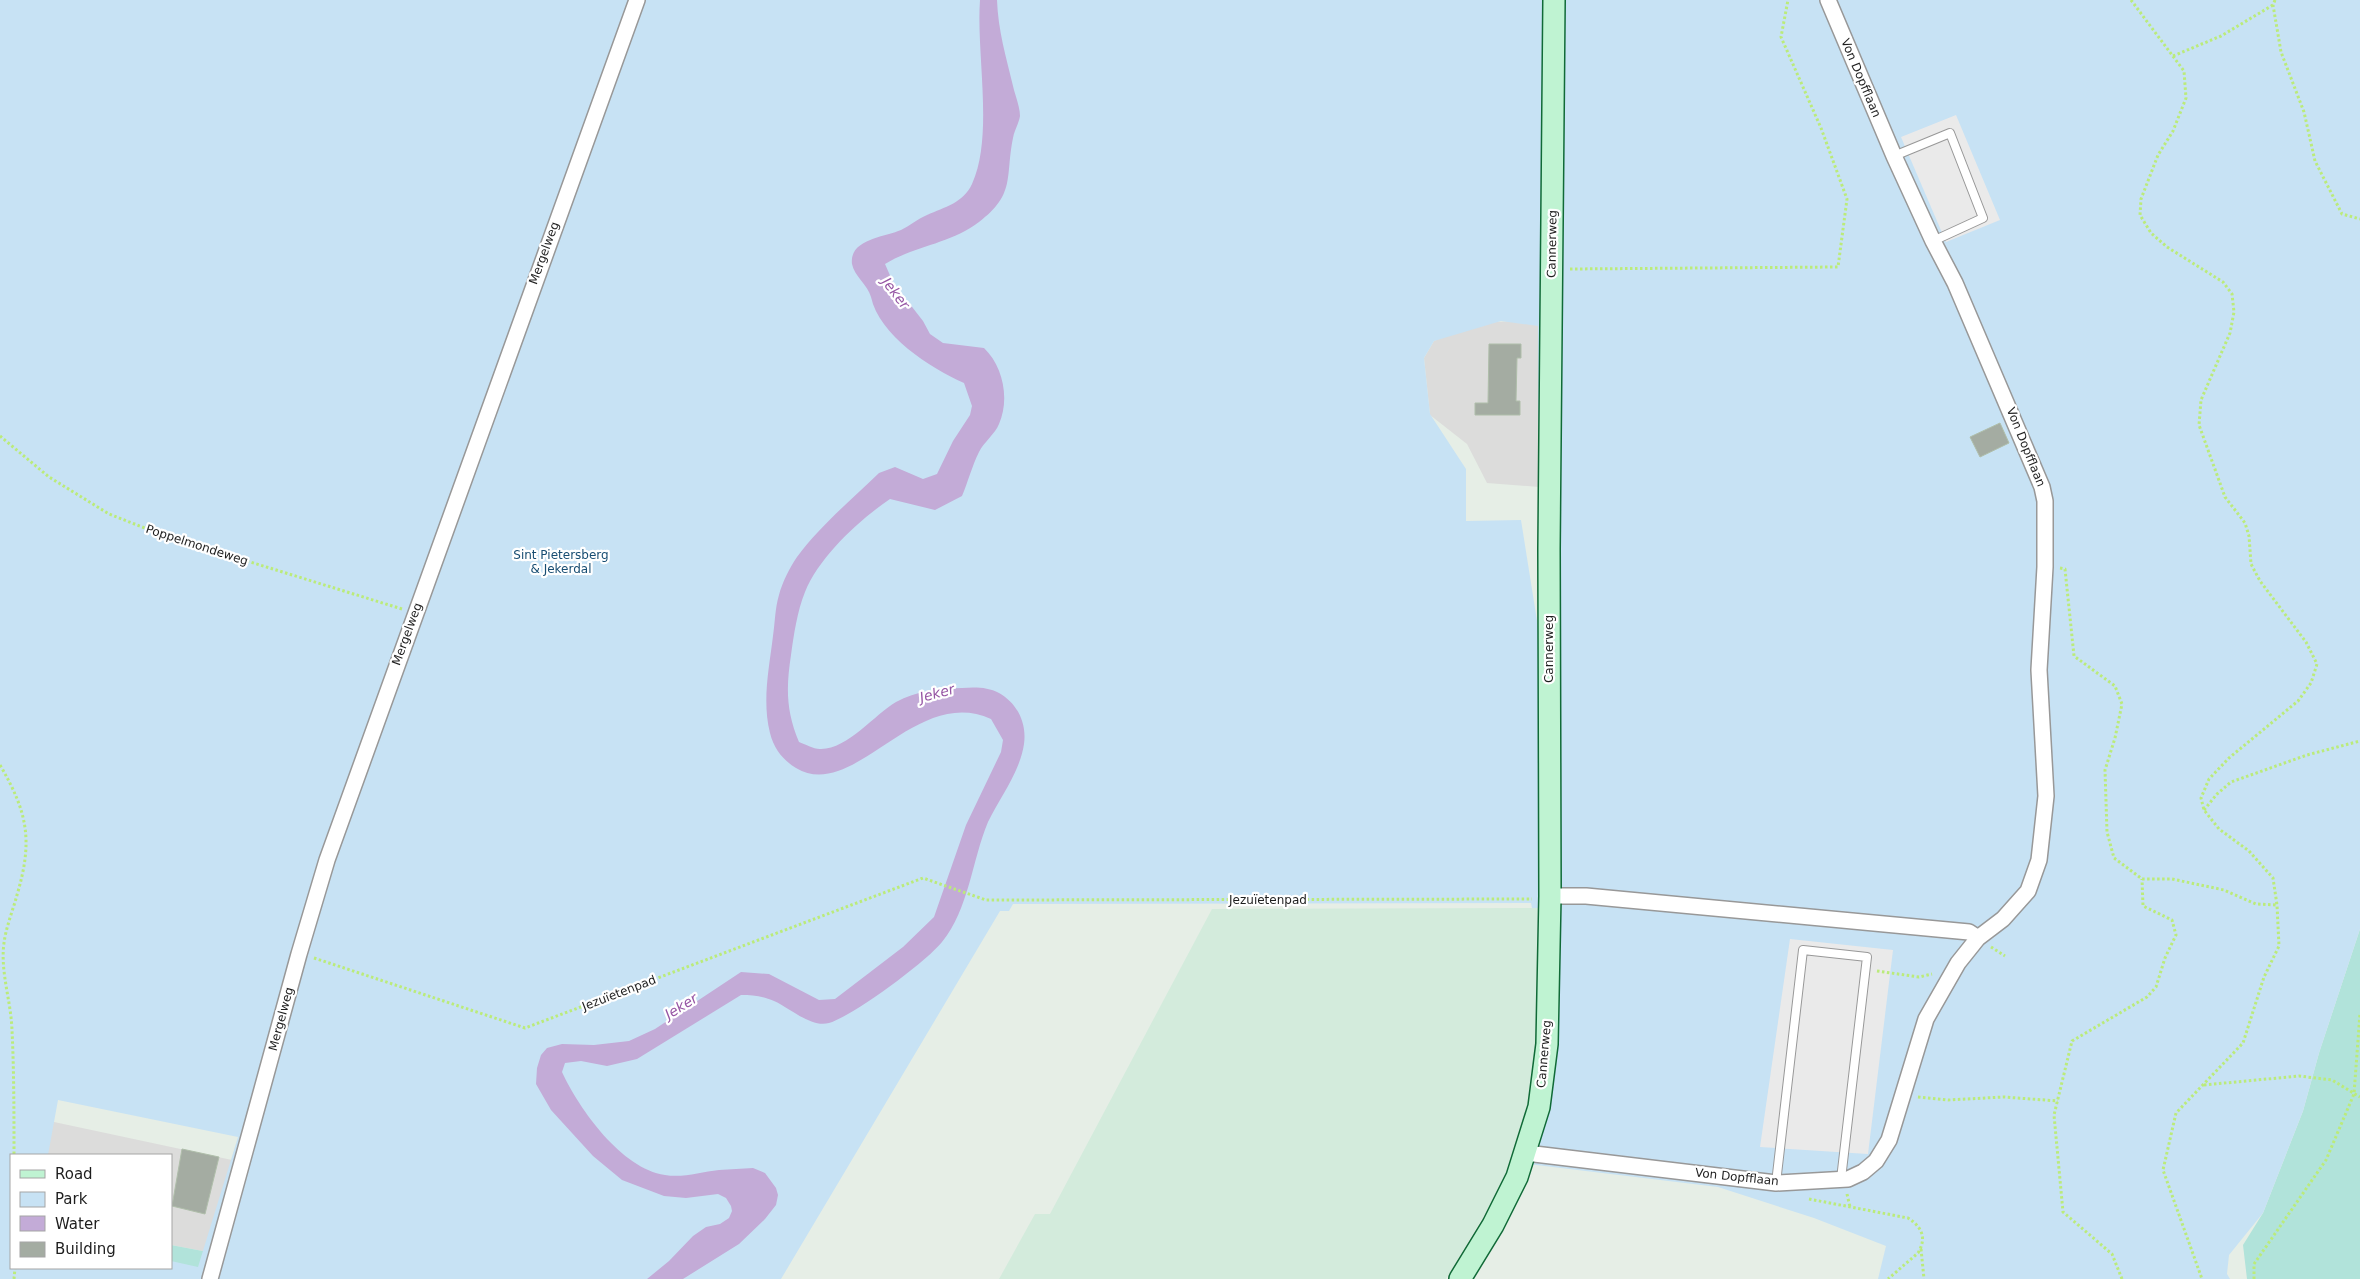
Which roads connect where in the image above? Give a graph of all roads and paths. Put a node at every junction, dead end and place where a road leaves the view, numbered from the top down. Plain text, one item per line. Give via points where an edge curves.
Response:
1 (637, 0) edge
2 (1554, 0) edge
3 (1788, 0) edge
4 (1828, 0) edge
5 (2131, 0) edge
6 (2275, 0) edge
7 (2273, 5) junction
8 (2174, 56) junction
9 (1894, 156) junction
10 (2360, 219) edge
11 (1933, 241) junction
12 (1551, 270) junction
13 (0, 436) edge
14 (2045, 568) junction
15 (415, 613) junction
16 (2360, 741) edge
17 (0, 765) edge
18 (2204, 810) junction
19 (2142, 879) junction
20 (1550, 896) junction
21 (2277, 904) junction
22 (1978, 938) junction
23 (299, 954) junction
24 (1892, 973) dead end
25 (1919, 977) dead end
26 (2360, 1013) edge
27 (2202, 1085) junction
28 (2354, 1094) junction
29 (1903, 1096) junction
30 (2360, 1097) edge
31 (2058, 1101) junction
32 (1526, 1153) junction
33 (14, 1154) edge
34 (1841, 1179) junction
35 (1776, 1182) junction
36 (1851, 1207) dead end
37 (1921, 1248) junction
38 (210, 1279) edge
39 (1460, 1279) edge
40 (1888, 1279) edge
41 (1924, 1279) edge
42 (2122, 1279) edge
43 (2202, 1279) edge
44 (2254, 1279) edge

1 - 15 street, Mergelweg
2 - 12 main road, Cannerweg
3 - 12 path via 1781,37 1821,128 1847,199 1838,267
4 - 9 street, Von Dopfflaan
5 - 8 path
6 - 7 path
7 - 8 path via 2221,36
7 - 10 path via 2281,52 2304,112 2315,161 2342,214
8 - 18 path via 2184,71 2186,98 2158,155 2141,199 2140,216 2151,233 2167,247 2223,282 2232,294 2234,312 2230,332 2201,400 2199,425 2225,497 2245,523 2251,564 2306,642 2317,664 2311,683 2298,701 2229,758 2209,779 2201,798
9 - 11 street, Von Dopfflaan
9 - 11 lane via 1950,133 1983,218
11 - 14 street, Von Dopfflaan via 1956,282 2039,474 2045,501
12 - 20 main road, Cannerweg
13 - 15 path, Poppelmondeweg via 49,477 109,514 160,534
14 - 19 path via 2064,569 2074,656 2114,686 2122,704 2105,770 2107,832 2114,858
14 - 22 street, Von Dopfflaan via 2039,670 2046,796 2040,852 2028,890 2003,919
15 - 23 street, Mergelweg via 328,860
16 - 18 path via 2307,755 2231,782
17 - 33 path via 25,819 26,834 21,883 4,943 12,1028
18 - 21 path via 2219,829 2249,851 2273,878
19 - 21 path via 2172,879 2224,890 2256,904
19 - 31 path via 2142,906 2172,920 2176,935 2156,987 2147,997 2072,1041
20 - 22 street via 1586,896 1969,932
20 - 23 path, Jezuïetenpad via 1534,900 986,900 923,878 524,1028
20 - 32 main road, Cannerweg via 1544,1076
21 - 27 path via 2278,946 2264,977 2243,1043
22 - 29 street, Von Dopfflaan via 1950,975 1926,1019
23 - 38 street, Mergelweg
24 - 25 path
26 - 28 path
27 - 28 path via 2299,1076 2332,1080
27 - 43 path via 2176,1113 2163,1170
28 - 30 path
28 - 44 path via 2326,1160 2254,1264
29 - 31 path via 1948,1100 2004,1097
29 - 34 street, Von Dopfflaan via 1889,1140 1876,1161 1863,1172
31 - 42 path via 2054,1115 2063,1212 2112,1254
32 - 35 street, Von Dopfflaan
32 - 39 main road, Cannerweg via 1508,1196
34 - 35 street, Von Dopfflaan
34 - 35 lane via 1867,956 1803,950
36 - 37 path via 1908,1218 1922,1232
37 - 40 path
37 - 41 path

